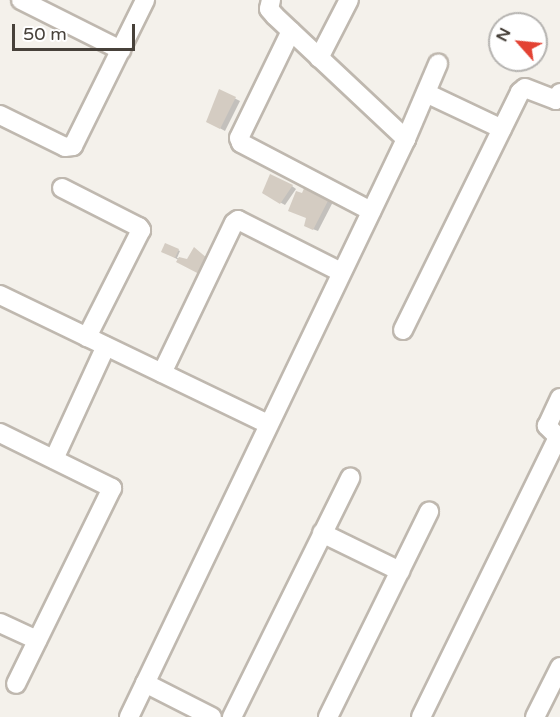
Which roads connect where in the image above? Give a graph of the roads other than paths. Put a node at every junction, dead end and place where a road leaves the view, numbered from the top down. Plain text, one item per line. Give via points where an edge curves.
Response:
1 (21, 0) edge
2 (145, 0) edge
3 (271, 0) edge
4 (349, 0) edge
5 (291, 31) junction
6 (121, 50) junction
7 (319, 58) junction
8 (438, 64) dead end
9 (426, 93) junction
10 (560, 93) edge
11 (0, 115) edge
12 (502, 129) junction
13 (406, 139) junction
14 (62, 188) dead end
15 (371, 211) junction
16 (341, 272) junction
17 (1, 298) edge
18 (403, 330) dead end
19 (87, 338) junction
20 (106, 346) junction
21 (162, 373) junction
22 (560, 398) edge
23 (268, 424) junction
24 (0, 433) edge
25 (54, 459) junction
26 (351, 478) dead end
27 (429, 512) dead end
28 (322, 533) junction
29 (400, 571) junction
30 (0, 622) edge
31 (38, 640) junction
32 (560, 667) edge
33 (145, 683) junction
34 (16, 684) dead end
35 (129, 717) edge
36 (212, 717) edge
37 (232, 717) edge
38 (328, 717) edge
39 (421, 717) edge
40 (535, 717) edge

1 - 6 street
2 - 6 street
3 - 5 street via 269,9
4 - 7 street
5 - 7 street
5 - 15 street via 239,138 241,143
6 - 11 street via 74,146 65,147
7 - 13 street
8 - 9 street
9 - 12 street
9 - 13 street
10 - 12 street via 556,100 551,100 525,88
12 - 18 street
13 - 15 street
14 - 19 street via 141,230
15 - 16 street
16 - 21 street via 238,220
16 - 23 street
17 - 19 street
19 - 20 street
20 - 21 street
20 - 25 street
21 - 23 street
22 - 39 street via 547,426 558,437
23 - 33 street
24 - 25 street
25 - 31 street via 112,488
26 - 28 street
27 - 29 street
28 - 29 street
28 - 37 street
29 - 38 street
30 - 31 street
31 - 34 street
32 - 40 street
33 - 35 street
33 - 36 street

